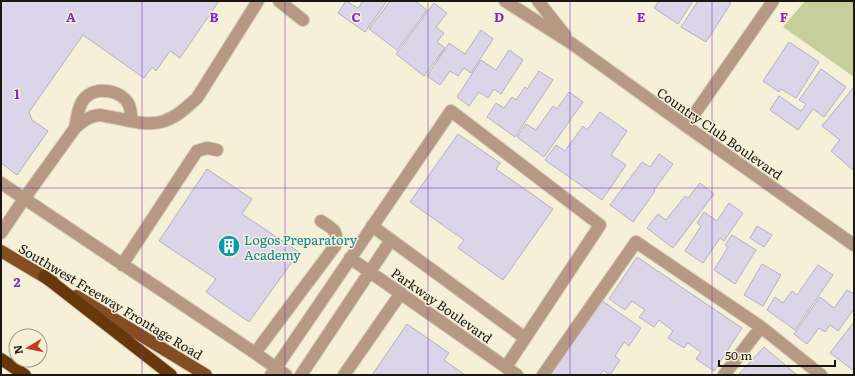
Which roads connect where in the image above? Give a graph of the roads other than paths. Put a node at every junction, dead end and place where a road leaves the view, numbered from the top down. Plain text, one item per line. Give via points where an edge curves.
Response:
1 (258, 1) edge
2 (279, 1) edge
3 (505, 1) edge
4 (538, 1) edge
5 (773, 1) edge
6 (303, 20) dead end
7 (571, 43) junction
8 (132, 121) junction
9 (686, 126) junction
10 (75, 128) junction
11 (217, 150) dead end
12 (1, 183) edge
13 (24, 199) junction
14 (321, 221) dead end
15 (372, 226) junction
16 (1, 233) edge
17 (391, 240) junction
18 (854, 245) edge
19 (1, 251) edge
20 (350, 258) junction
21 (122, 265) junction
22 (370, 272) junction
23 (44, 276) junction
24 (401, 293) junction
25 (761, 327) junction
26 (525, 338) junction
27 (255, 353) junction
28 (2, 360) edge
29 (506, 367) junction
30 (277, 373) edge
31 (25, 375) edge
32 (171, 375) edge
33 (206, 375) edge
34 (301, 375) edge
35 (344, 375) edge
36 (517, 375) edge
37 (543, 375) edge
38 (724, 375) edge
39 (821, 375) edge

1 - 8 street via 197,98 176,116 164,121
2 - 6 street
3 - 7 street, Country Club Boulevard
4 - 7 street, Country Club Boulevard
5 - 9 street
7 - 9 street, Country Club Boulevard
8 - 10 street via 100,115 83,120
8 - 10 street via 129,105 122,97 103,90 85,98
9 - 18 street, Country Club Boulevard
10 - 13 street
11 - 21 street via 207,148 197,151
12 - 13 street
13 - 16 street
13 - 21 street
14 - 27 street via 335,231 335,246
15 - 17 street
15 - 20 street
15 - 26 street via 451,111 600,225
17 - 22 street
17 - 26 street
19 - 23 main road, Southwest Freeway Frontage Road
20 - 22 street, Parkway Boulevard
20 - 30 street
21 - 27 street
22 - 24 street, Parkway Boulevard
22 - 34 street
23 - 32 highway
23 - 33 main road, Southwest Freeway Frontage Road
24 - 29 street, Parkway Boulevard
24 - 35 street
25 - 37 street via 636,242
25 - 38 street
25 - 39 street
26 - 29 street
27 - 30 street
28 - 31 highway
29 - 36 street, Parkway Boulevard

